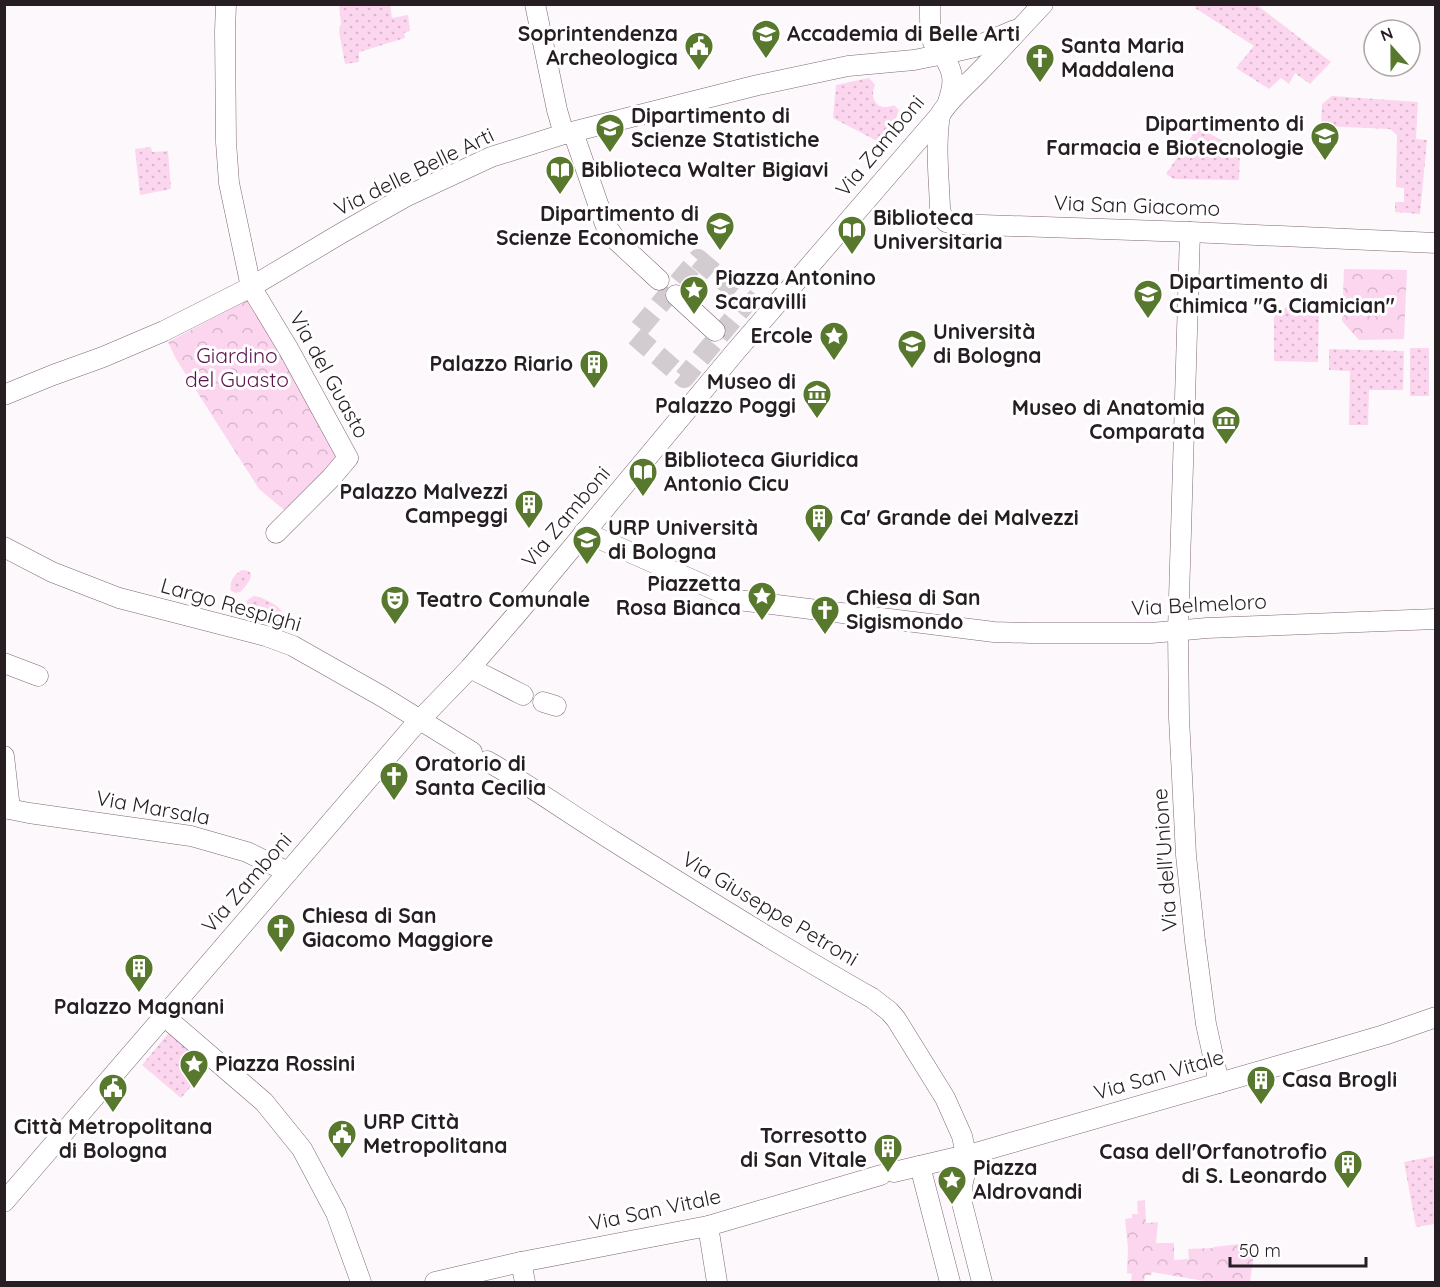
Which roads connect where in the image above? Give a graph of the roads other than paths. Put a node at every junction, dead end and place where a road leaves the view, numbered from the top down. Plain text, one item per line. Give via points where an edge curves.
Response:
1 (226, 4) edge
2 (535, 4) edge
3 (930, 4) edge
4 (1043, 4) edge
5 (1023, 26) junction
6 (941, 54) junction
7 (944, 109) junction
8 (568, 133) junction
9 (1190, 232) junction
10 (1436, 243) edge
11 (659, 280) dead end
12 (251, 287) junction
13 (676, 295) dead end
14 (727, 342) junction
15 (4, 395) edge
16 (584, 532) junction
17 (276, 533) dead end
18 (4, 547) edge
19 (1436, 619) edge
20 (1178, 631) junction
21 (4, 663) edge
22 (470, 668) junction
23 (38, 676) dead end
24 (523, 695) dead end
25 (419, 720) junction
26 (4, 756) edge
27 (480, 757) joint
28 (7, 809) edge
29 (288, 872) junction
30 (164, 1016) junction
31 (1436, 1017) edge
32 (1219, 1083) junction
33 (966, 1154) junction
34 (920, 1166) junction
35 (6, 1198) edge
36 (708, 1226) junction
37 (521, 1262) junction
38 (981, 1279) edge
39 (361, 1282) edge
40 (435, 1282) edge
41 (525, 1282) edge
42 (717, 1282) edge
43 (950, 1282) edge

1 - 12 street, Via del Guasto via 229,183
2 - 8 street via 557,110
3 - 6 street via 931,34
4 - 5 street, Via Zamboni
5 - 6 street, Via Zamboni via 975,47
5 - 7 street, Via Zamboni
6 - 7 street via 953,79
6 - 8 street, Via delle Belle Arti via 833,69
7 - 9 street, Via San Giacomo via 938,126 938,146 940,208 946,222
7 - 14 street, Via Zamboni
8 - 11 street via 605,224 617,241
8 - 12 street, Via delle Belle Arti via 491,157 405,197
9 - 10 street, Via San Giacomo
9 - 20 street, Via dell'Unione
12 - 15 street, Via delle Belle Arti via 164,331
12 - 17 street, Via del Guasto via 348,458
13 - 14 street
14 - 16 street, Via Zamboni
16 - 20 street, Via Belmeloro via 738,600 994,632
16 - 22 street, Via Zamboni via 526,590
18 - 25 street, Largo Respighi via 52,572 119,598 281,641
19 - 20 street, Via Belmeloro
20 - 32 street, Via dell'Unione via 1186,855 1206,1024
21 - 23 street
22 - 24 street
22 - 25 street, Via Zamboni
25 - 27 street, Largo Respighi
25 - 29 street, Via Zamboni
26 - 28 street
27 - 33 street, Via Giuseppe Petroni via 889,1011 945,1098
28 - 29 street, Via Marsala via 191,836 248,852
29 - 30 street, Via Zamboni
30 - 35 street, Via Zamboni
30 - 39 street via 264,1102 302,1149 336,1213
31 - 32 street, Via San Vitale
32 - 33 street, Via San Vitale
33 - 34 street, Via San Vitale
33 - 38 street via 962,1203
34 - 36 street, Via San Vitale
34 - 43 street
36 - 37 street, Via San Vitale
36 - 42 street
37 - 40 street, Via San Vitale
37 - 41 street
38 - 43 street

